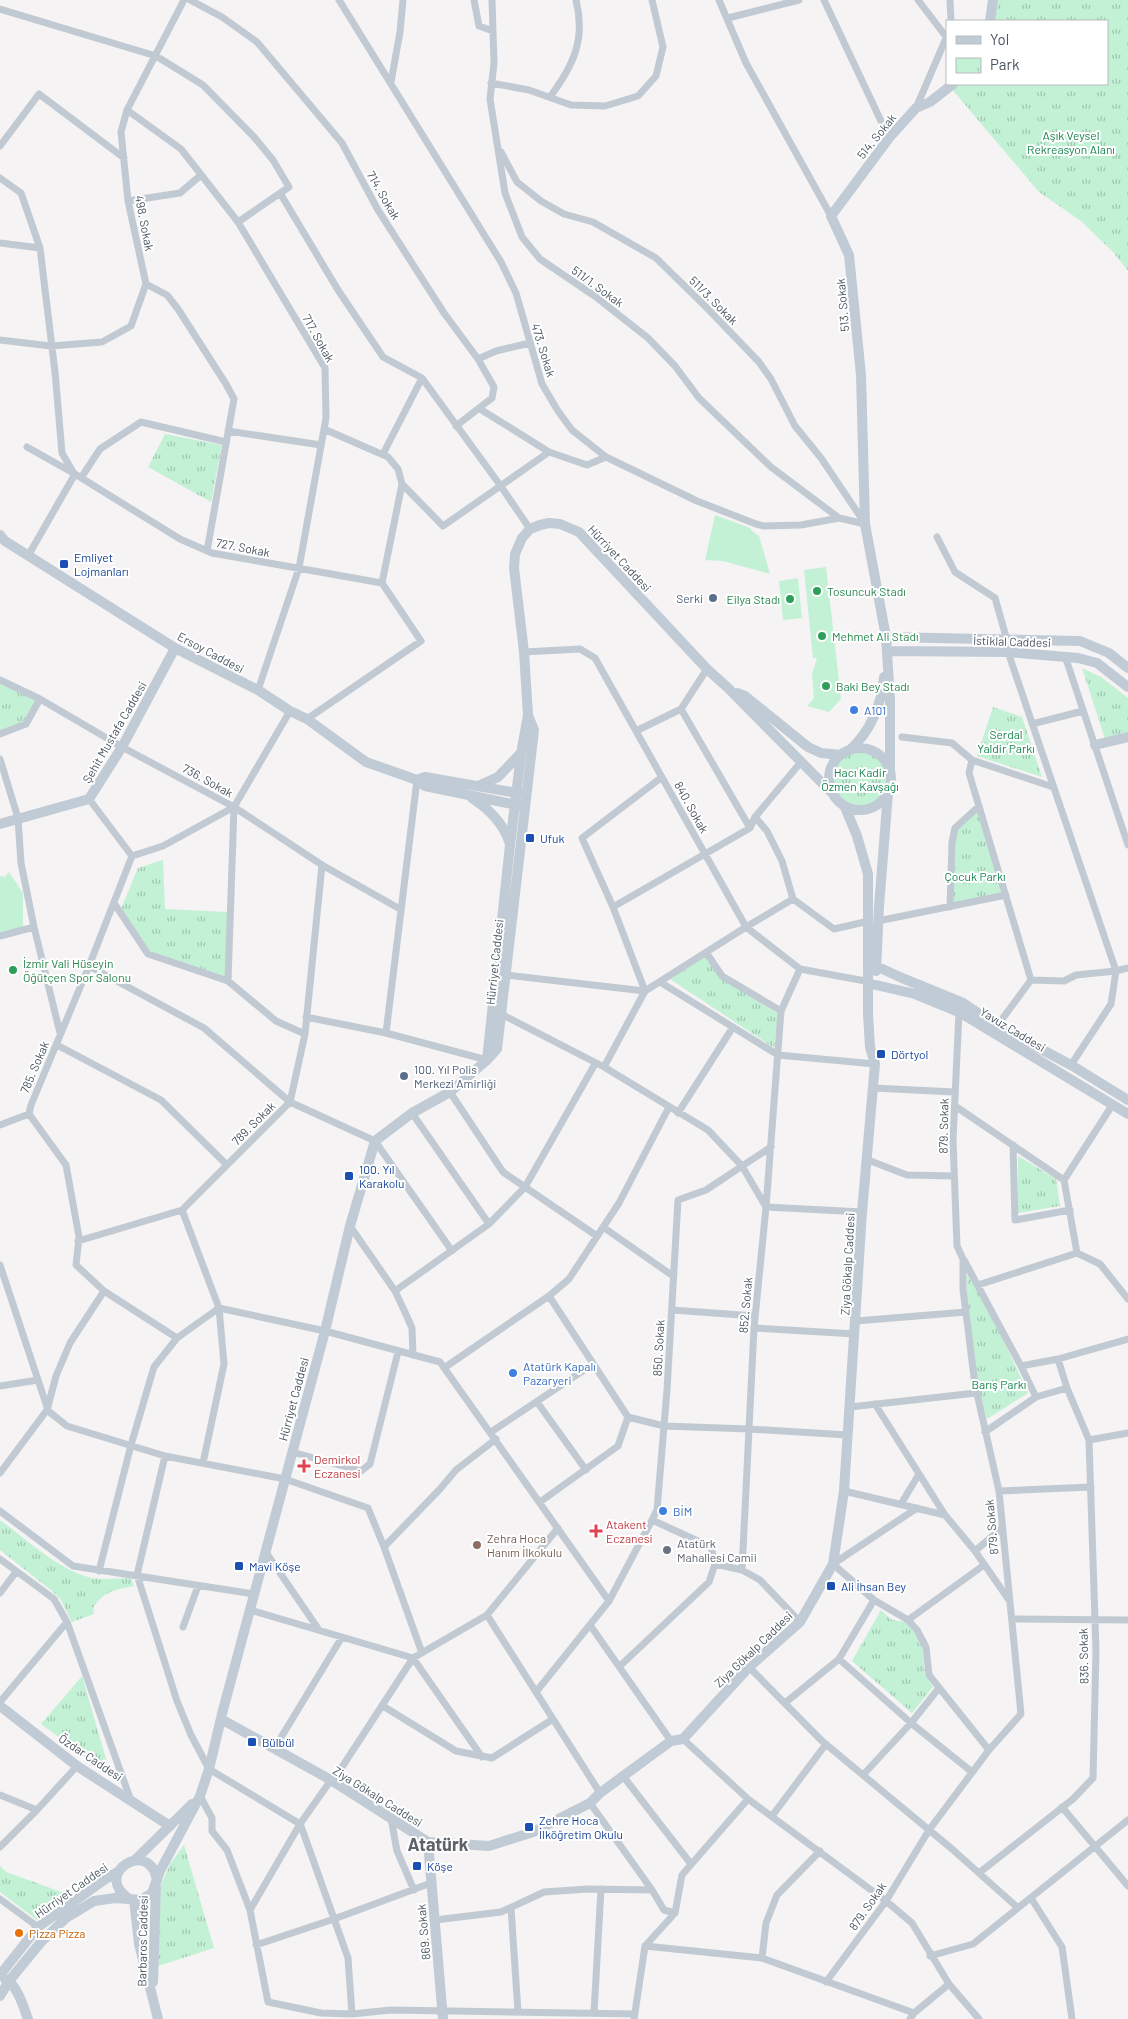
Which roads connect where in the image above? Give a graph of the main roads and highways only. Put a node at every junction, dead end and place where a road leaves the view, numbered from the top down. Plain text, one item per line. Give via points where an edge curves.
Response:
1 (993, 0) edge
2 (990, 20) edge
3 (952, 85) edge
4 (831, 216) joint
5 (0, 535) edge
6 (886, 638) junction
7 (175, 648) junction
8 (886, 651) junction
9 (1128, 668) edge
10 (1128, 687) edge
11 (728, 688) junction
12 (528, 715) junction
13 (1128, 737) edge
14 (1095, 746) road end
15 (845, 752) junction
16 (521, 754) junction
17 (890, 773) junction
18 (417, 780) junction
19 (478, 786) junction
20 (831, 792) junction
21 (888, 793) junction
22 (521, 794) junction
23 (470, 796) junction
24 (520, 806) junction
25 (845, 807) junction
26 (0, 824) edge
27 (510, 845) junction
28 (874, 908) junction
29 (873, 964) junction
30 (872, 983) junction
31 (487, 1060) junction
32 (1128, 1100) edge
33 (1128, 1114) edge
34 (0, 1706) edge
35 (221, 1719) junction
36 (200, 1796) junction
37 (170, 1826) junction
38 (428, 1842) junction
39 (136, 1860) junction
40 (118, 1872) junction
41 (156, 1884) junction
42 (131, 1899) junction
43 (3, 1978) edge
44 (153, 1995) junction
45 (0, 1996) edge
46 (443, 2015) edge
47 (28, 2019) edge
48 (158, 2019) edge

1 - 2 main road
3 - 4 main road, 514. Sokak via 930,102 916,108 889,138
4 - 6 main road, 513. Sokak via 849,255 861,375 865,524
5 - 7 main road, Ersoy Caddesi
6 - 8 main road
6 - 9 main road, İstiklal Caddesi via 1080,641 1109,653
7 - 18 main road, Ersoy Caddesi via 258,690 366,762
7 - 26 main road, Şehit Mustafa Caddesi via 122,747 89,799
8 - 10 main road, İstiklal Caddesi via 1065,656 1097,664
8 - 15 main road via 884,682 872,721 859,741
8 - 17 main road
11 - 12 main road, Hürriyet Caddesi via 706,669 579,532 549,523 530,530 522,538 515,554
11 - 15 main road via 745,696 813,750 829,755
11 - 20 main road
12 - 16 main road, Hürriyet Caddesi
12 - 22 main road, Hürriyet Caddesi via 534,730
13 - 14 main road
15 - 17 main road via 860,748 875,752 886,763
15 - 20 main road via 834,762 830,772
16 - 19 main road via 498,776
16 - 22 main road, Hürriyet Caddesi
17 - 21 main road
18 - 19 main road, Ersoy Caddesi via 425,777
18 - 23 main road, Ersoy Caddesi via 425,786
19 - 22 main road, Ersoy Caddesi
20 - 25 main road
21 - 25 main road via 869,809
21 - 28 main road
22 - 24 main road, Hürriyet Caddesi
23 - 24 main road, Ersoy Caddesi
23 - 27 main road, Ersoy Caddesi via 492,814 504,829
24 - 27 main road, Hürriyet Caddesi
24 - 31 main road, Hürriyet Caddesi via 497,1049
25 - 28 main road via 858,836
27 - 31 main road, Hürriyet Caddesi
28 - 29 main road, Ziya Gökalp Caddesi
29 - 30 main road, Ziya Gökalp Caddesi
29 - 32 main road, Yavuz Caddesi via 963,1003 997,1026
30 - 33 main road, Yavuz Caddesi via 915,994 959,1012
30 - 38 main road, Ziya Gökalp Caddesi via 870,1047 875,1064 844,1491 833,1564 800,1622 749,1667 683,1739 671,1741 600,1792 590,1803 533,1832 489,1846
31 - 35 main road, Hürriyet Caddesi via 450,1092 412,1113 375,1141
34 - 37 main road, Özdar Caddesi via 77,1766
35 - 36 main road, Hürriyet Caddesi
35 - 38 main road, Ziya Gökalp Caddesi via 332,1781
36 - 37 main road, Hürriyet Caddesi
36 - 41 main road, Hürriyet Caddesi
37 - 39 main road, Hürriyet Caddesi
38 - 46 main road, 869. Sokak
39 - 40 main road, Hürriyet Caddesi via 123,1865
39 - 41 main road via 148,1863 156,1874
40 - 42 main road, Hürriyet Caddesi via 118,1889
40 - 43 main road, Hürriyet Caddesi via 38,1927
41 - 42 main road, Hürriyet Caddesi via 147,1898
41 - 44 main road, Barbaros Caddesi
42 - 43 main road, Hürriyet Caddesi via 94,1901 66,1918
42 - 44 main road, Barbaros Caddesi
43 - 45 main road, Hürriyet Caddesi
43 - 47 main road via 17,1994
44 - 48 main road, Barbaros Caddesi

